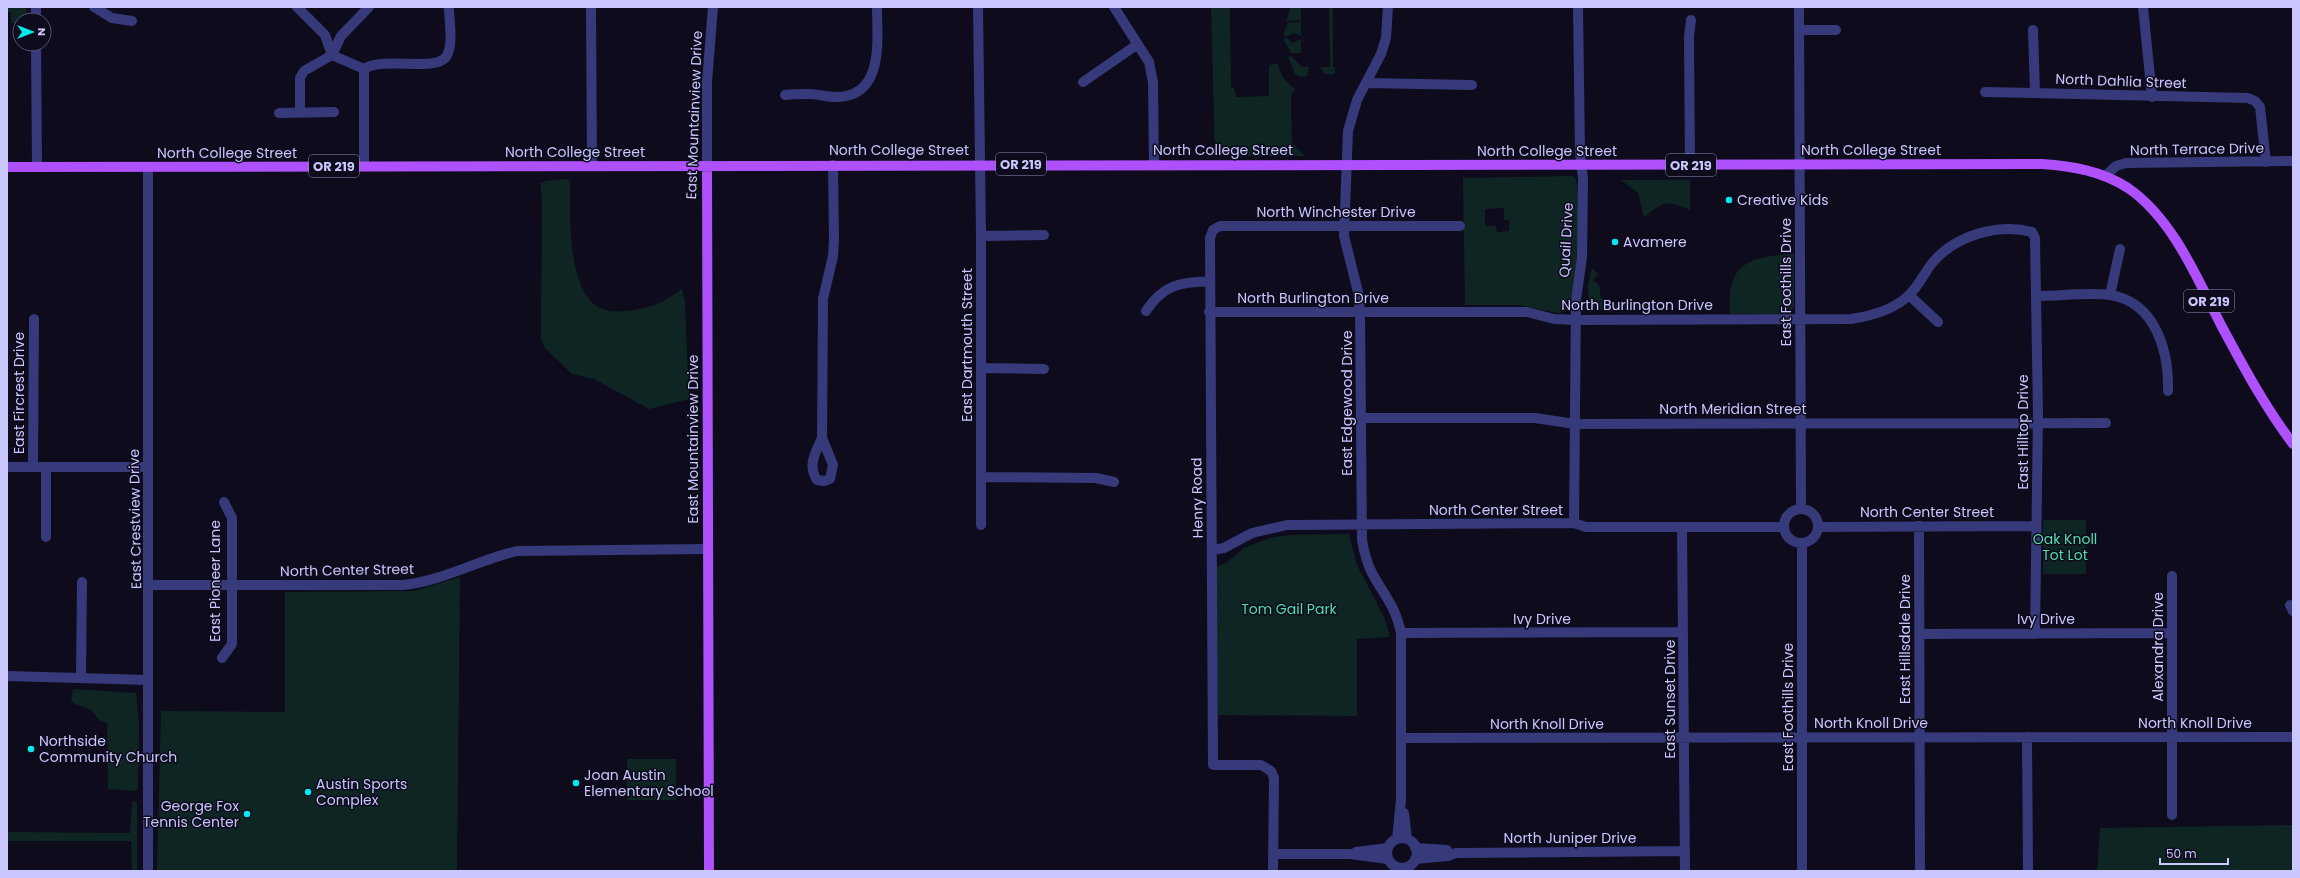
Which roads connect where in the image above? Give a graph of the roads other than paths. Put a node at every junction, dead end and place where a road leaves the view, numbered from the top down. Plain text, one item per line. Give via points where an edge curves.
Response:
1 (94, 7) edge
2 (296, 7) edge
3 (369, 7) edge
4 (449, 7) edge
5 (591, 7) edge
6 (713, 7) edge
7 (877, 7) edge
8 (978, 7) edge
9 (1114, 7) edge
10 (1388, 7) edge
11 (1578, 7) edge
12 (1799, 7) edge
13 (2143, 7) edge
14 (1691, 20) dead end
15 (132, 21) dead end
16 (1799, 30) junction
17 (1836, 30) dead end
18 (2033, 30) dead end
19 (1138, 44) junction
20 (36, 52) edge
21 (332, 55) junction
22 (364, 69) junction
23 (1083, 82) dead end
24 (1367, 83) junction
25 (1472, 85) dead end
26 (1985, 92) dead end
27 (2035, 92) junction
28 (785, 95) dead end
29 (2152, 97) junction
30 (334, 112) dead end
31 (279, 113) dead end
32 (300, 113) junction
33 (2293, 161) edge
34 (2266, 162) junction
35 (980, 164) junction
36 (1154, 164) junction
37 (1800, 164) junction
38 (833, 165) junction
39 (1581, 165) junction
40 (1690, 165) junction
41 (364, 166) junction
42 (592, 166) junction
43 (706, 166) junction
44 (1347, 166) junction
45 (7, 167) edge
46 (37, 167) junction
47 (148, 167) junction
48 (2105, 176) junction
49 (1344, 226) junction
50 (1460, 226) dead end
51 (1213, 230) joint
52 (2032, 232) joint
53 (981, 236) junction
54 (1044, 236) dead end
55 (2120, 249) dead end
56 (1210, 281) junction
57 (1909, 295) junction
58 (2110, 295) junction
59 (2036, 296) junction
60 (1146, 312) dead end
61 (1209, 312) junction
62 (1360, 312) junction
63 (34, 320) dead end
64 (1576, 320) junction
65 (1801, 320) junction
66 (1938, 322) dead end
67 (982, 368) junction
68 (1044, 369) dead end
69 (2168, 391) dead end
70 (1361, 418) junction
71 (1801, 423) junction
72 (2038, 423) junction
73 (2106, 423) dead end
74 (1575, 424) junction
75 (822, 438) dead end
76 (2293, 444) edge
77 (7, 467) edge
78 (33, 467) junction
79 (46, 467) junction
80 (148, 468) junction
81 (981, 477) junction
82 (1114, 482) dead end
83 (224, 502) dead end
84 (1801, 509) junction
85 (1574, 523) junction
86 (1361, 524) junction
87 (981, 525) dead end
88 (1919, 526) junction
89 (2036, 526) junction
90 (1682, 527) junction
91 (1784, 527) junction
92 (1818, 527) junction
93 (46, 537) dead end
94 (1802, 544) junction
95 (708, 549) junction
96 (1212, 550) junction
97 (2172, 576) dead end
98 (82, 582) dead end
99 (150, 585) junction
100 (232, 585) junction
101 (1683, 632) junction
102 (1401, 633) junction
103 (2172, 633) junction
104 (1919, 634) junction
105 (2035, 634) junction
106 (222, 658) dead end
107 (7, 676) edge
108 (81, 678) junction
109 (148, 680) junction
110 (1920, 736) junction
111 (1802, 737) junction
112 (2027, 737) junction
113 (2172, 737) junction
114 (2293, 737) edge
115 (1401, 738) junction
116 (1684, 738) junction
117 (2172, 815) dead end
118 (1402, 839) junction
119 (1388, 848) junction
120 (1415, 848) junction
121 (1685, 852) junction
122 (1456, 853) junction
123 (1274, 854) junction
124 (1350, 854) junction
125 (1388, 859) junction
126 (1415, 859) junction
127 (1401, 869) edge
128 (148, 871) edge
129 (709, 871) edge
130 (1274, 871) edge
131 (1685, 871) edge
132 (1802, 871) edge
133 (1920, 871) edge
134 (2028, 871) edge

1 - 15 street via 112,18
2 - 21 street via 324,34
3 - 21 street via 341,36
4 - 22 street via 449,46 446,56 438,63 382,63
5 - 42 street
6 - 43 street, East Mountainview Drive via 707,82
7 - 28 street via 877,60 872,75 863,87 852,95 837,97
8 - 35 street, East Dartmouth Street
9 - 19 street
10 - 24 street, East Edgewood Drive via 1386,38
11 - 39 street, Quail Drive
12 - 16 street, East Foothills Drive
13 - 29 street
14 - 40 street
16 - 17 street
16 - 37 street, East Foothills Drive
18 - 27 street
19 - 23 street
19 - 36 street via 1149,62 1153,82
20 - 46 street
21 - 22 street
21 - 32 street via 304,71 300,78
22 - 41 street
24 - 25 street
24 - 44 street, East Edgewood Drive via 1350,119
26 - 27 street, North Dahlia Street
27 - 29 street, North Dahlia Street via 2064,92 2080,96
29 - 34 street, North Dahlia Street via 2248,98 2255,101 2262,116
30 - 32 street
31 - 32 street
33 - 34 street, North Terrace Drive
34 - 48 street, North Terrace Drive via 2126,163 2116,166
35 - 36 main road, North College Street / OR 219
35 - 38 main road, North College Street / OR 219
35 - 53 street, East Dartmouth Street
36 - 44 main road, North College Street / OR 219
37 - 40 main road, North College Street / OR 219
37 - 48 main road, North College Street / OR 219 via 2042,164 2082,169
37 - 65 street, East Foothills Drive
38 - 43 main road, North College Street / OR 219
38 - 75 street via 834,239 823,299
39 - 40 main road, North College Street / OR 219
39 - 44 main road, North College Street / OR 219
39 - 64 street, Quail Drive via 1582,257
41 - 42 main road, North College Street / OR 219
41 - 47 main road, North College Street / OR 219
42 - 43 main road, North College Street / OR 219
43 - 95 main road, East Mountainview Drive
44 - 49 street, East Edgewood Drive
45 - 46 main road, North College Street / OR 219
46 - 47 main road, North College Street / OR 219
47 - 80 street, East Crestview Drive
48 - 76 main road, North College Street / OR 219 via 2128,188 2172,236 2261,397
49 - 50 street, North Winchester Drive
49 - 51 street, North Winchester Drive via 1220,226
49 - 62 street, East Edgewood Drive via 1345,244 1354,272
51 - 56 street, Henry Road via 1210,238
52 - 57 street, North Burlington Drive via 1997,230 1963,239 1949,247 1934,261
52 - 59 street, East Hilltop Drive via 2035,238
53 - 54 street
53 - 67 street, East Dartmouth Street
55 - 58 street
56 - 60 street via 1184,282 1170,288 1159,295
56 - 61 street, Henry Road
57 - 65 street, North Burlington Drive via 1880,313 1866,317
57 - 66 street
58 - 59 street
58 - 69 street via 2128,301 2142,310 2152,322 2166,353
59 - 72 street, East Hilltop Drive
61 - 62 street, North Burlington Drive
61 - 96 street, Henry Road
62 - 64 street, North Burlington Drive via 1527,312 1554,319
62 - 70 street, East Edgewood Drive
63 - 78 street, East Fircrest Drive
64 - 65 street, North Burlington Drive
64 - 74 street, Quail Drive
65 - 71 street, East Foothills Drive
67 - 68 street
67 - 81 street, East Dartmouth Street
70 - 74 street, North Meridian Street via 1535,418
70 - 86 street, East Edgewood Drive
71 - 72 street, North Meridian Street
71 - 74 street, North Meridian Street
71 - 84 street, East Foothills Drive
72 - 73 street, North Meridian Street
72 - 89 street, East Hilltop Drive
74 - 85 street, Quail Drive
77 - 78 street
78 - 79 street
79 - 80 street
79 - 93 street
80 - 99 street, East Crestview Drive
81 - 82 street via 1096,478
81 - 87 street, East Dartmouth Street
83 - 100 street, East Pioneer Lane via 232,518
84 - 91 street via 1791,513
84 - 92 street via 1815,517
85 - 86 street, North Center Street
85 - 90 street, North Center Street via 1586,527
86 - 96 street, North Center Street via 1287,524 1252,533 1224,548
86 - 102 street, East Edgewood Drive via 1366,558 1372,574 1395,609
88 - 89 street, North Center Street
88 - 92 street, North Center Street
88 - 104 street, East Hillsdale Drive
89 - 105 street, East Hilltop Drive
90 - 91 street, North Center Street
90 - 101 street, East Sunset Drive
91 - 94 street via 1792,540
92 - 94 street via 1815,536
94 - 111 street, East Foothills Drive
95 - 100 street, North Center Street via 516,551 491,557 420,584
95 - 129 main road, East Mountainview Drive
96 - 123 street, Henry Road via 1213,766 1261,765 1273,774
97 - 103 street, Alexandra Drive
98 - 108 street
99 - 100 street, North Center Street
99 - 109 street, East Crestview Drive
100 - 106 street, East Pioneer Lane via 232,644
101 - 102 street, Ivy Drive
101 - 116 street, East Sunset Drive
102 - 115 street, East Edgewood Drive
103 - 105 street, Ivy Drive
103 - 113 street, Alexandra Drive
104 - 105 street, Ivy Drive
104 - 110 street, East Hillsdale Drive
107 - 108 street
108 - 109 street
109 - 128 street, East Crestview Drive
110 - 111 street, North Knoll Drive
110 - 112 street, North Knoll Drive
110 - 133 street, East Hillsdale Drive
111 - 116 street, North Knoll Drive
111 - 132 street, East Foothills Drive
112 - 113 street, North Knoll Drive
112 - 134 street
113 - 114 street, North Knoll Drive
113 - 117 street, Alexandra Drive
115 - 116 street, North Knoll Drive
115 - 118 street, East Edgewood Drive
116 - 121 street, East Sunset Drive
118 - 119 street
118 - 120 street
119 - 124 street via 1362,850
119 - 125 street
120 - 122 street, North Juniper Drive via 1448,850
120 - 126 street
121 - 122 street, North Juniper Drive
121 - 131 street, East Sunset Drive
122 - 126 street, North Juniper Drive
123 - 124 street
123 - 130 street
124 - 125 street
125 - 127 street
126 - 127 street

